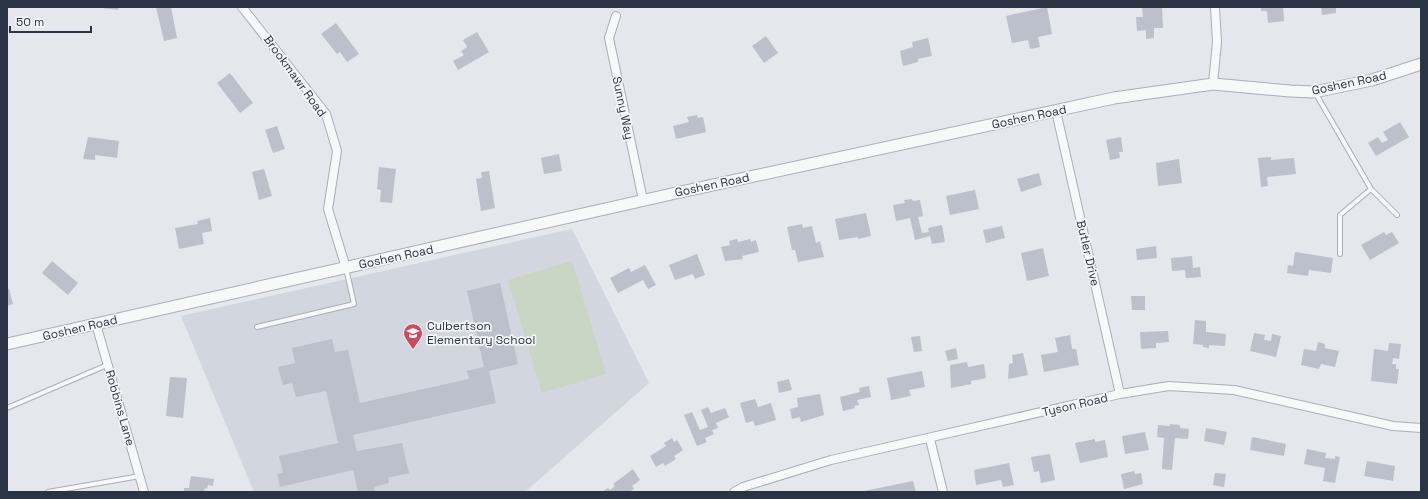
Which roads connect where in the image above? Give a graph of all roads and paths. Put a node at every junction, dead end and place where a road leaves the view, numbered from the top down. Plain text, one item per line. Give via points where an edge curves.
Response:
1 (242, 7) edge
2 (1215, 7) edge
3 (616, 16) dead end
4 (1421, 64) edge
5 (1213, 84) junction
6 (1314, 92) junction
7 (1056, 111) junction
8 (1371, 189) junction
9 (643, 200) junction
10 (1397, 215) dead end
11 (1340, 254) dead end
12 (346, 268) junction
13 (96, 324) junction
14 (257, 327) dead end
15 (7, 344) edge
16 (107, 365) junction
17 (1120, 394) junction
18 (7, 408) edge
19 (1421, 428) edge
20 (930, 438) junction
21 (140, 476) junction
22 (48, 492) edge
23 (144, 492) edge
24 (734, 492) edge
25 (943, 492) edge

1 - 12 street, Brookmawr Road via 326,114 337,151 328,209
2 - 5 street via 1217,42
3 - 9 street, Sunny Way via 609,38
4 - 6 street, Goshen Road via 1372,80
5 - 6 street, Goshen Road
5 - 7 street, Goshen Road via 1114,98
6 - 8 lane
7 - 9 street, Goshen Road
7 - 17 street, Butler Drive
8 - 10 lane
8 - 11 lane via 1340,215
9 - 12 street, Goshen Road
12 - 13 street, Goshen Road
12 - 14 lane via 354,304
13 - 15 street, Goshen Road
13 - 16 street, Robbins Lane
16 - 18 lane
16 - 21 street, Robbins Lane
17 - 19 street, Tyson Road via 1169,386 1234,390 1393,426
17 - 20 street, Tyson Road
20 - 24 street, Tyson Road via 831,460
20 - 25 street
21 - 22 lane
21 - 23 street, Robbins Lane

